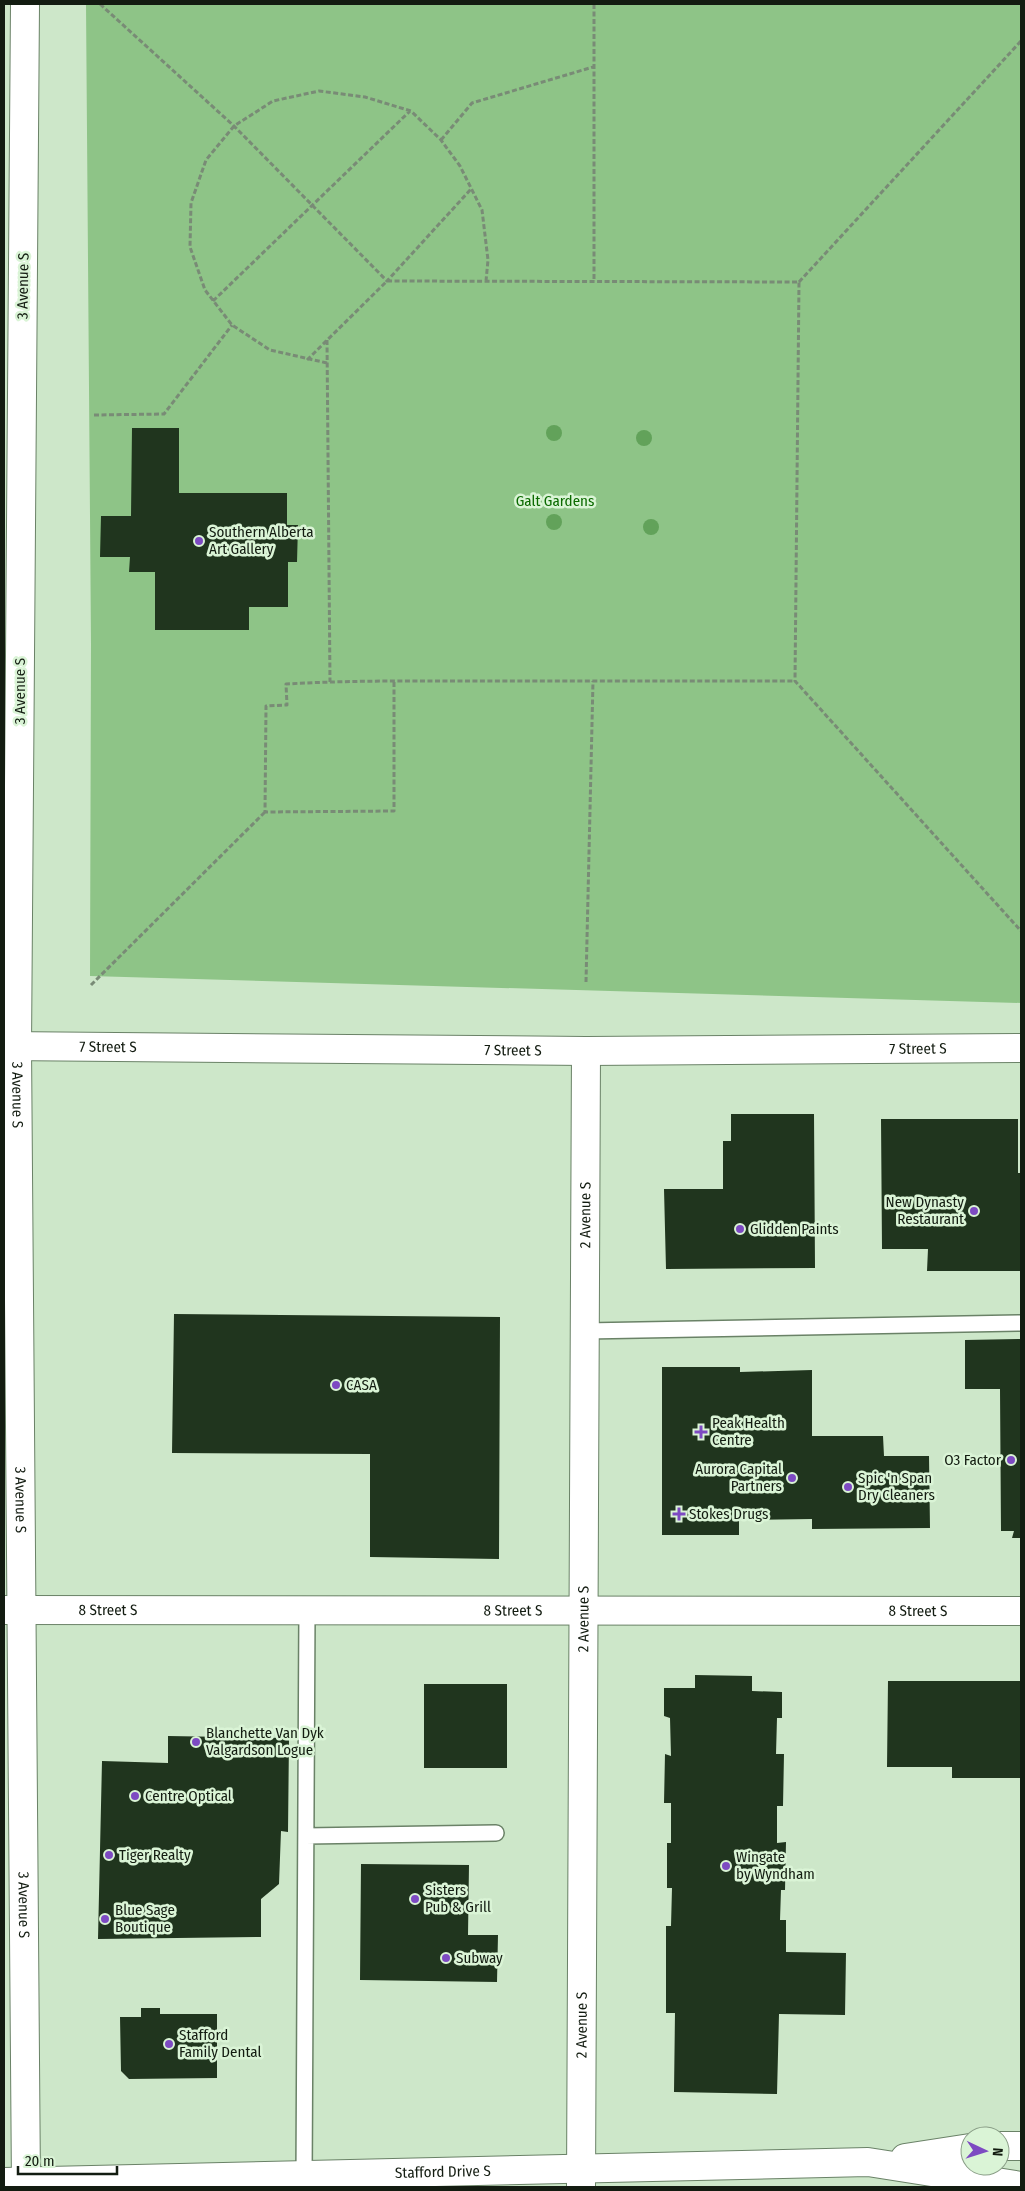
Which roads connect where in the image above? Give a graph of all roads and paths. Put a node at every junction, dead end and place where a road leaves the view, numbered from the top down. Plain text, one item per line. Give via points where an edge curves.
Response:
1 (25, 4) edge
2 (100, 4) edge
3 (594, 4) edge
4 (1021, 41) edge
5 (593, 67) junction
6 (411, 111) junction
7 (234, 126) junction
8 (441, 140) junction
9 (472, 188) junction
10 (312, 204) junction
11 (387, 281) junction
12 (486, 281) junction
13 (594, 281) junction
14 (800, 282) junction
15 (212, 301) junction
16 (232, 325) junction
17 (326, 339) junction
18 (307, 360) junction
19 (326, 363) junction
20 (94, 415) dead end
21 (12, 512) edge
22 (593, 681) junction
23 (795, 681) junction
24 (330, 682) junction
25 (394, 682) junction
26 (265, 812) junction
27 (1021, 931) edge
28 (586, 982) dead end
29 (91, 985) dead end
30 (10, 1046) edge
31 (1021, 1048) edge
32 (586, 1050) junction
33 (1021, 1323) edge
34 (585, 1331) junction
35 (14, 1610) edge
36 (307, 1610) junction
37 (584, 1610) junction
38 (1021, 1611) edge
39 (496, 1833) dead end
40 (306, 1836) junction
41 (960, 2150) edge
42 (881, 2162) junction
43 (581, 2178) edge
44 (304, 2181) edge
45 (19, 2184) edge
46 (1021, 2186) edge

1 - 21 main road, 3 Avenue S
2 - 7 path
3 - 5 path
4 - 14 path
5 - 8 path via 472,103
5 - 13 path
6 - 7 path via 365,97 318,91 273,101
6 - 8 path
6 - 10 path
7 - 10 path
7 - 15 path via 206,160 191,203 190,248
8 - 9 path
9 - 11 path
9 - 12 path via 482,210 488,260
10 - 11 path
10 - 15 path
11 - 12 path
11 - 17 path
12 - 13 path
13 - 14 path
14 - 23 path
15 - 16 path
16 - 18 path via 270,350
16 - 20 path via 164,414
17 - 18 path
17 - 19 path
18 - 19 path
19 - 24 path
21 - 30 main road, 3 Avenue S
22 - 23 path
22 - 25 path
22 - 28 path
23 - 27 path
24 - 25 path
24 - 26 path via 286,684 287,705 266,706
25 - 26 path via 394,811
26 - 29 path
30 - 32 main road, 7 Street S
30 - 35 main road, 3 Avenue S
31 - 32 main road, 7 Street S
32 - 34 main road, 2 Avenue S
33 - 34 lane
34 - 37 main road, 2 Avenue S
35 - 36 main road, 8 Street S
35 - 45 main road, 3 Avenue S
36 - 37 main road, 8 Street S
36 - 40 lane
37 - 38 main road, 8 Street S
37 - 43 main road, 2 Avenue S
39 - 40 lane
40 - 44 lane
41 - 42 main road, Stafford Drive S
42 - 43 main road, Stafford Drive S
42 - 46 main road, Stafford Drive S
43 - 44 main road, Stafford Drive S
44 - 45 main road, Stafford Drive S

